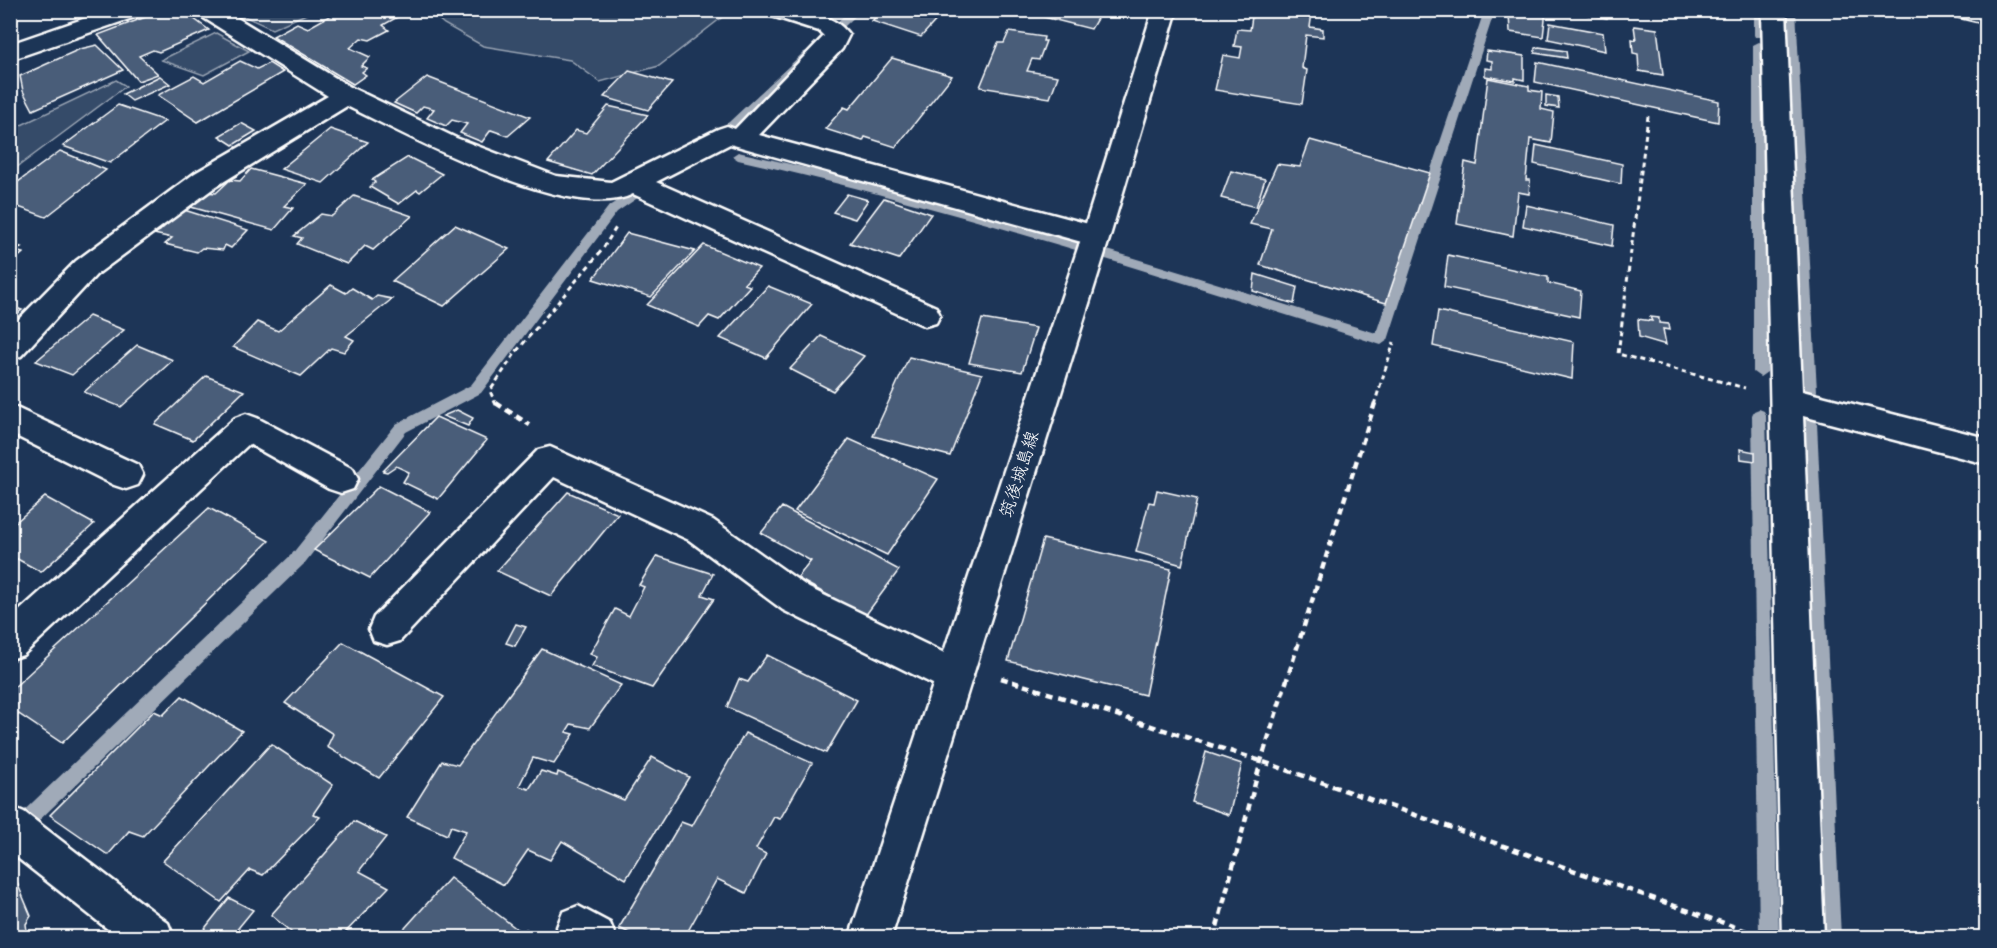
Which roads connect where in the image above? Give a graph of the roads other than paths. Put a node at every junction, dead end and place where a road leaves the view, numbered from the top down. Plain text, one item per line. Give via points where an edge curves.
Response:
1 (133, 10) edge
2 (207, 10) edge
3 (777, 10) edge
4 (1165, 10) edge
5 (1773, 10) edge
6 (1960, 10) edge
7 (1986, 16) edge
8 (10, 53) edge
9 (346, 96) junction
10 (741, 138) junction
11 (630, 184) junction
12 (1096, 236) junction
13 (925, 315) dead end
14 (10, 348) edge
15 (1785, 399) junction
16 (10, 418) edge
17 (1986, 451) edge
18 (126, 475) dead end
19 (341, 479) dead end
20 (387, 629) dead end
21 (10, 643) edge
22 (956, 670) junction
23 (10, 826) edge
24 (153, 938) edge
25 (870, 938) edge
26 (1803, 938) edge

1 - 8 street
2 - 9 street
3 - 10 street via 827,26 837,35 833,44
4 - 12 street, 筑後城島線
5 - 15 street
6 - 7 street
9 - 11 street via 447,144 552,185 614,192
9 - 14 street via 205,180 86,268
10 - 11 street via 727,135
10 - 12 street
11 - 13 street
12 - 22 street, 筑後城島線
15 - 17 street
15 - 26 street
16 - 18 street
19 - 21 street via 246,427
20 - 22 street via 550,460 701,530 796,599
22 - 25 street, 筑後城島線
23 - 24 street

